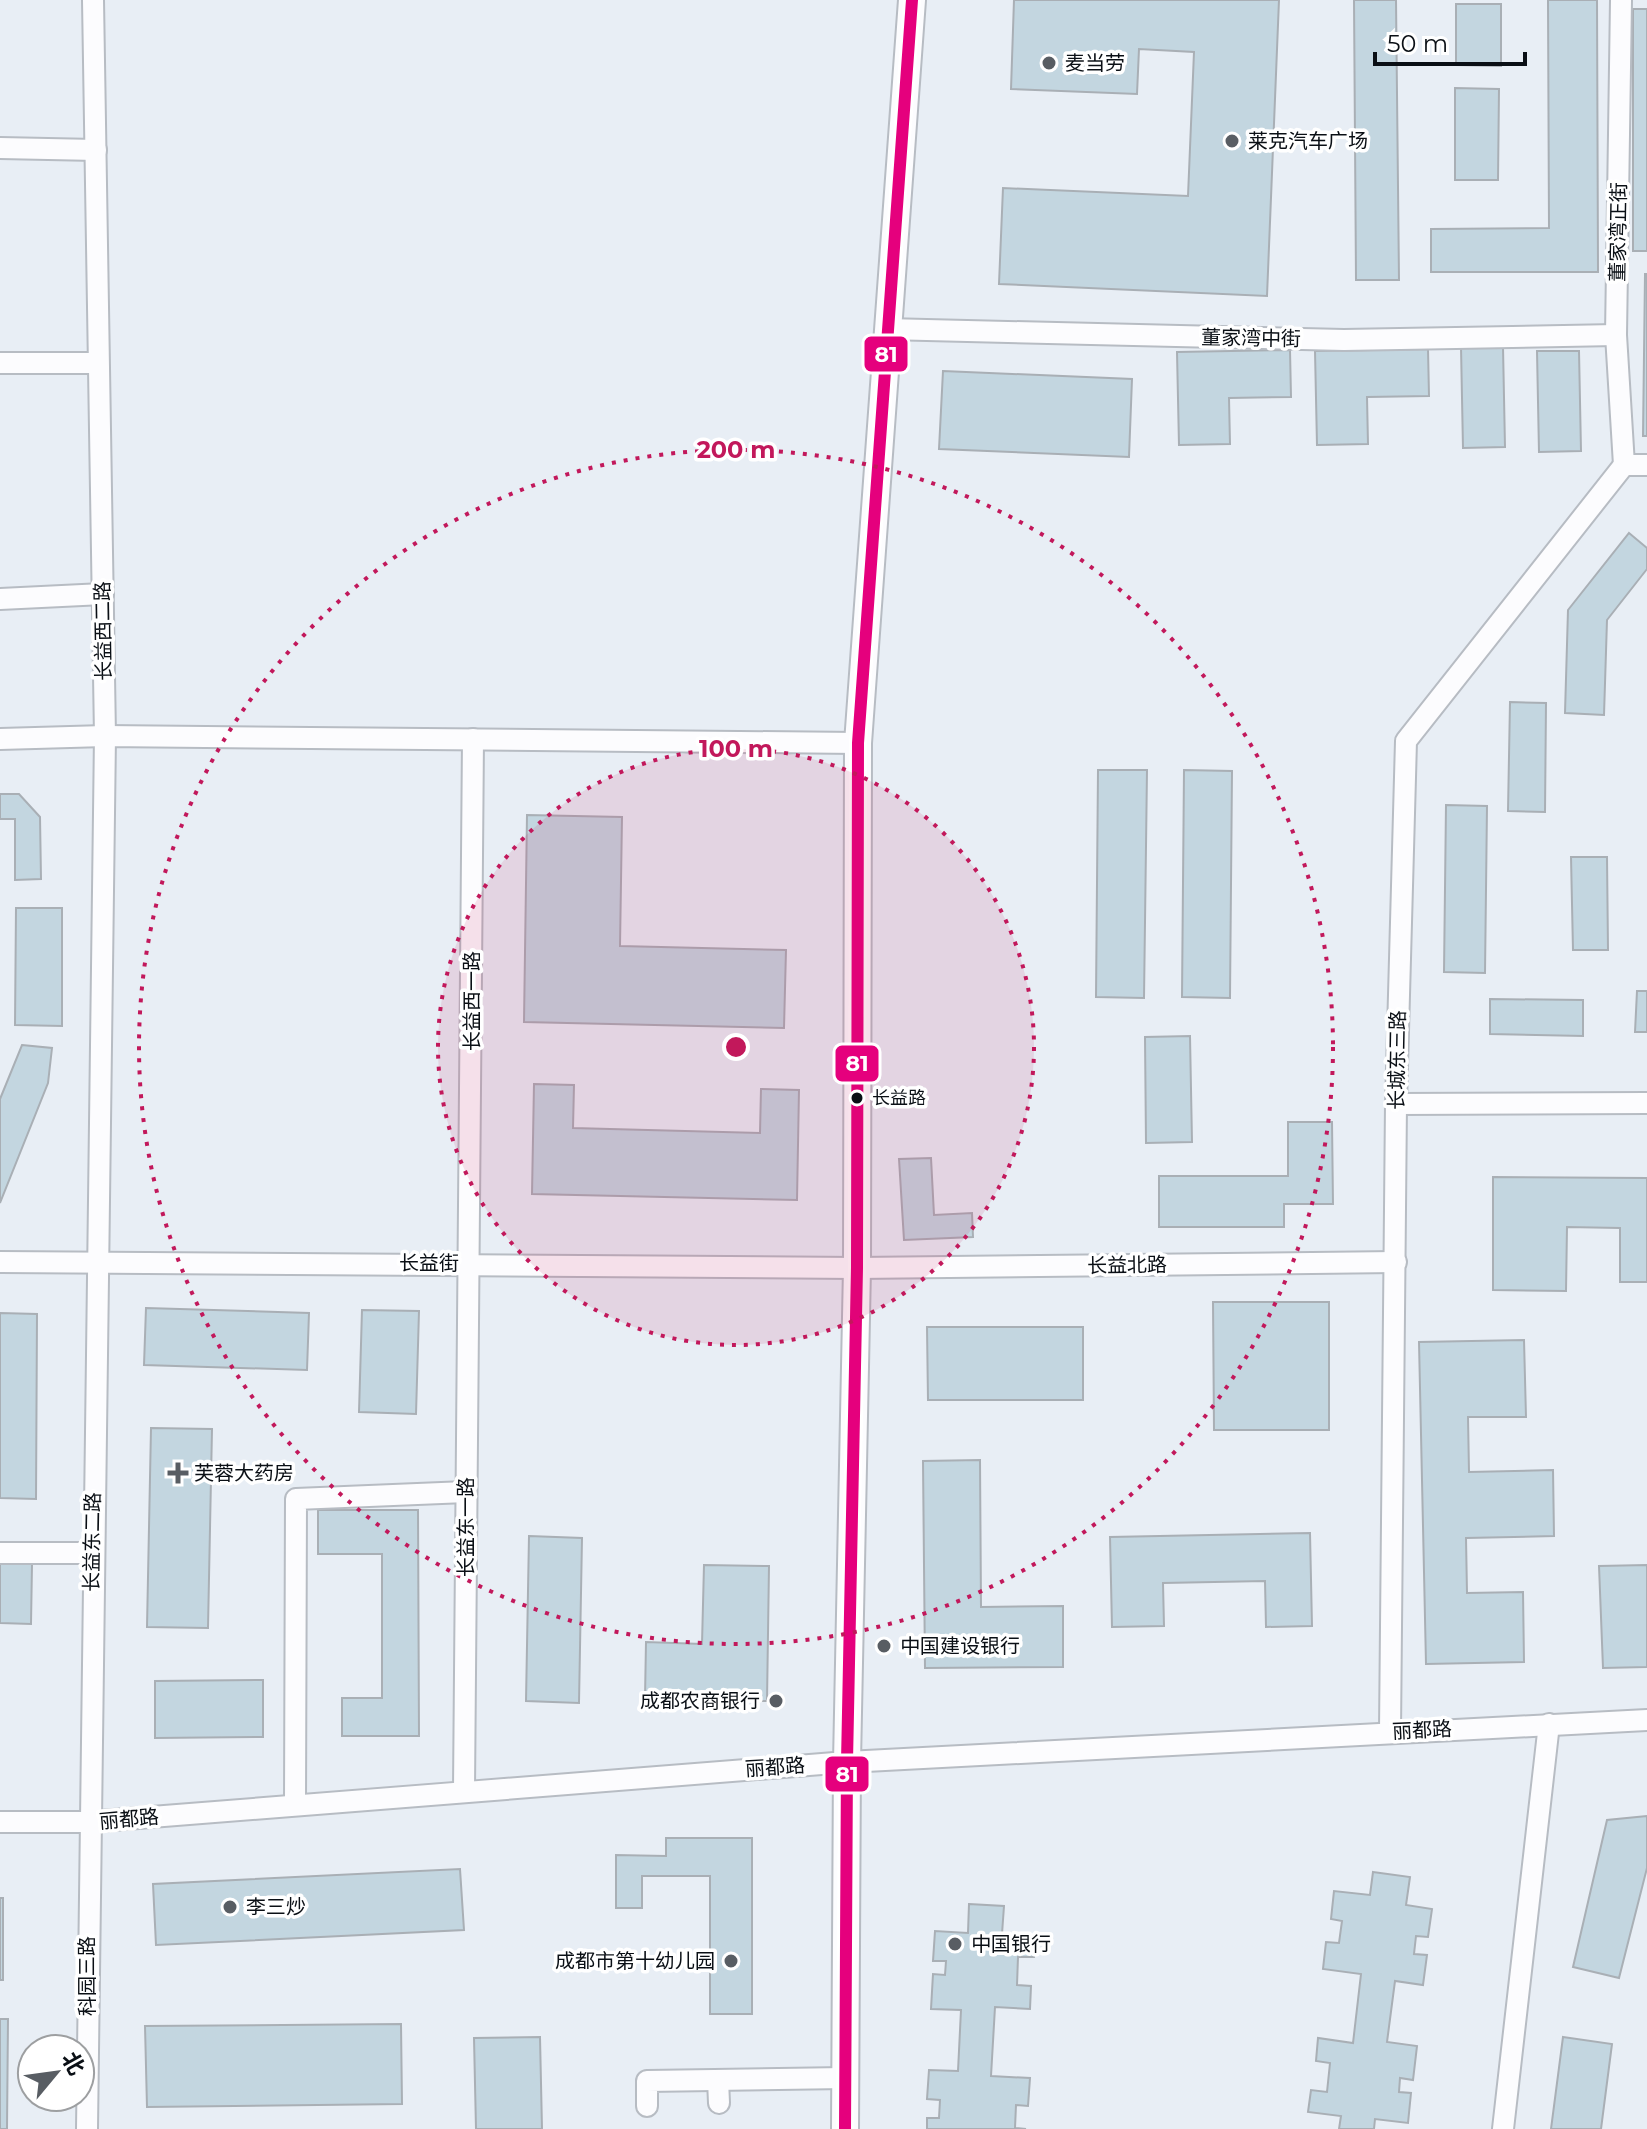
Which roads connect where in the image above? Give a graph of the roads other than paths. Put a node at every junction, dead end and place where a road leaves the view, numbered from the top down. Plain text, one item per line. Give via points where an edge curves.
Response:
1 (93, 0) edge
2 (912, 0) edge
3 (1621, 0) edge
4 (0, 148) edge
5 (96, 150) junction
6 (886, 329) junction
7 (1616, 335) junction
8 (0, 363) edge
9 (98, 363) junction
10 (1624, 465) junction
11 (1647, 465) edge
12 (103, 594) junction
13 (0, 599) edge
14 (105, 736) junction
15 (0, 739) edge
16 (473, 739) junction
17 (858, 743) junction
18 (1647, 1103) edge
19 (1396, 1104) junction
20 (0, 1262) edge
21 (1396, 1262) junction
22 (95, 1263) junction
23 (470, 1263) junction
24 (857, 1268) junction
25 (466, 1492) junction
26 (0, 1553) edge
27 (92, 1553) junction
28 (1647, 1720) edge
29 (1549, 1724) junction
30 (1390, 1731) junction
31 (847, 1762) junction
32 (464, 1790) junction
33 (295, 1804) junction
34 (0, 1822) edge
35 (88, 1822) junction
36 (845, 2078) junction
37 (718, 2080) junction
38 (719, 2103) dead end
39 (647, 2106) dead end
40 (87, 2129) edge
41 (845, 2129) edge
42 (1503, 2129) edge

1 - 5 street, 长益西二路
2 - 6 main road
3 - 7 street, 董家湾正街
4 - 5 street
5 - 9 street, 长益西二路
6 - 7 street, 董家湾中街 via 1344,340
6 - 17 main road
7 - 10 street, 董家湾正街
8 - 9 street
9 - 12 street, 长益西二路
10 - 11 street
10 - 19 street, 长城东三路 via 1406,741
12 - 13 street
12 - 14 street, 长益西二路
14 - 15 street
14 - 16 street
14 - 22 street, 长益西二路
16 - 17 street
16 - 23 street, 长益西一路
17 - 24 main road
18 - 19 street
19 - 21 street, 长城东三路
20 - 22 street, 长益街
21 - 24 street, 长益北路
21 - 30 street, 长城东三路
22 - 23 street, 长益街
22 - 27 street, 长益东二路
23 - 24 street, 长益街
23 - 25 street, 长益东一路
24 - 31 main road
25 - 32 street, 长益东一路
25 - 33 street via 296,1499
26 - 27 street
27 - 35 street, 长益东二路
28 - 29 street, 丽都路
29 - 30 street, 丽都路
29 - 42 street
30 - 31 street, 丽都路
31 - 32 street, 丽都路
31 - 36 main road
32 - 33 street, 丽都路
33 - 35 street, 丽都路
34 - 35 street, 丽都路
35 - 40 street, 科园三路
36 - 37 street
36 - 41 main road
37 - 38 street
37 - 39 street via 647,2081

